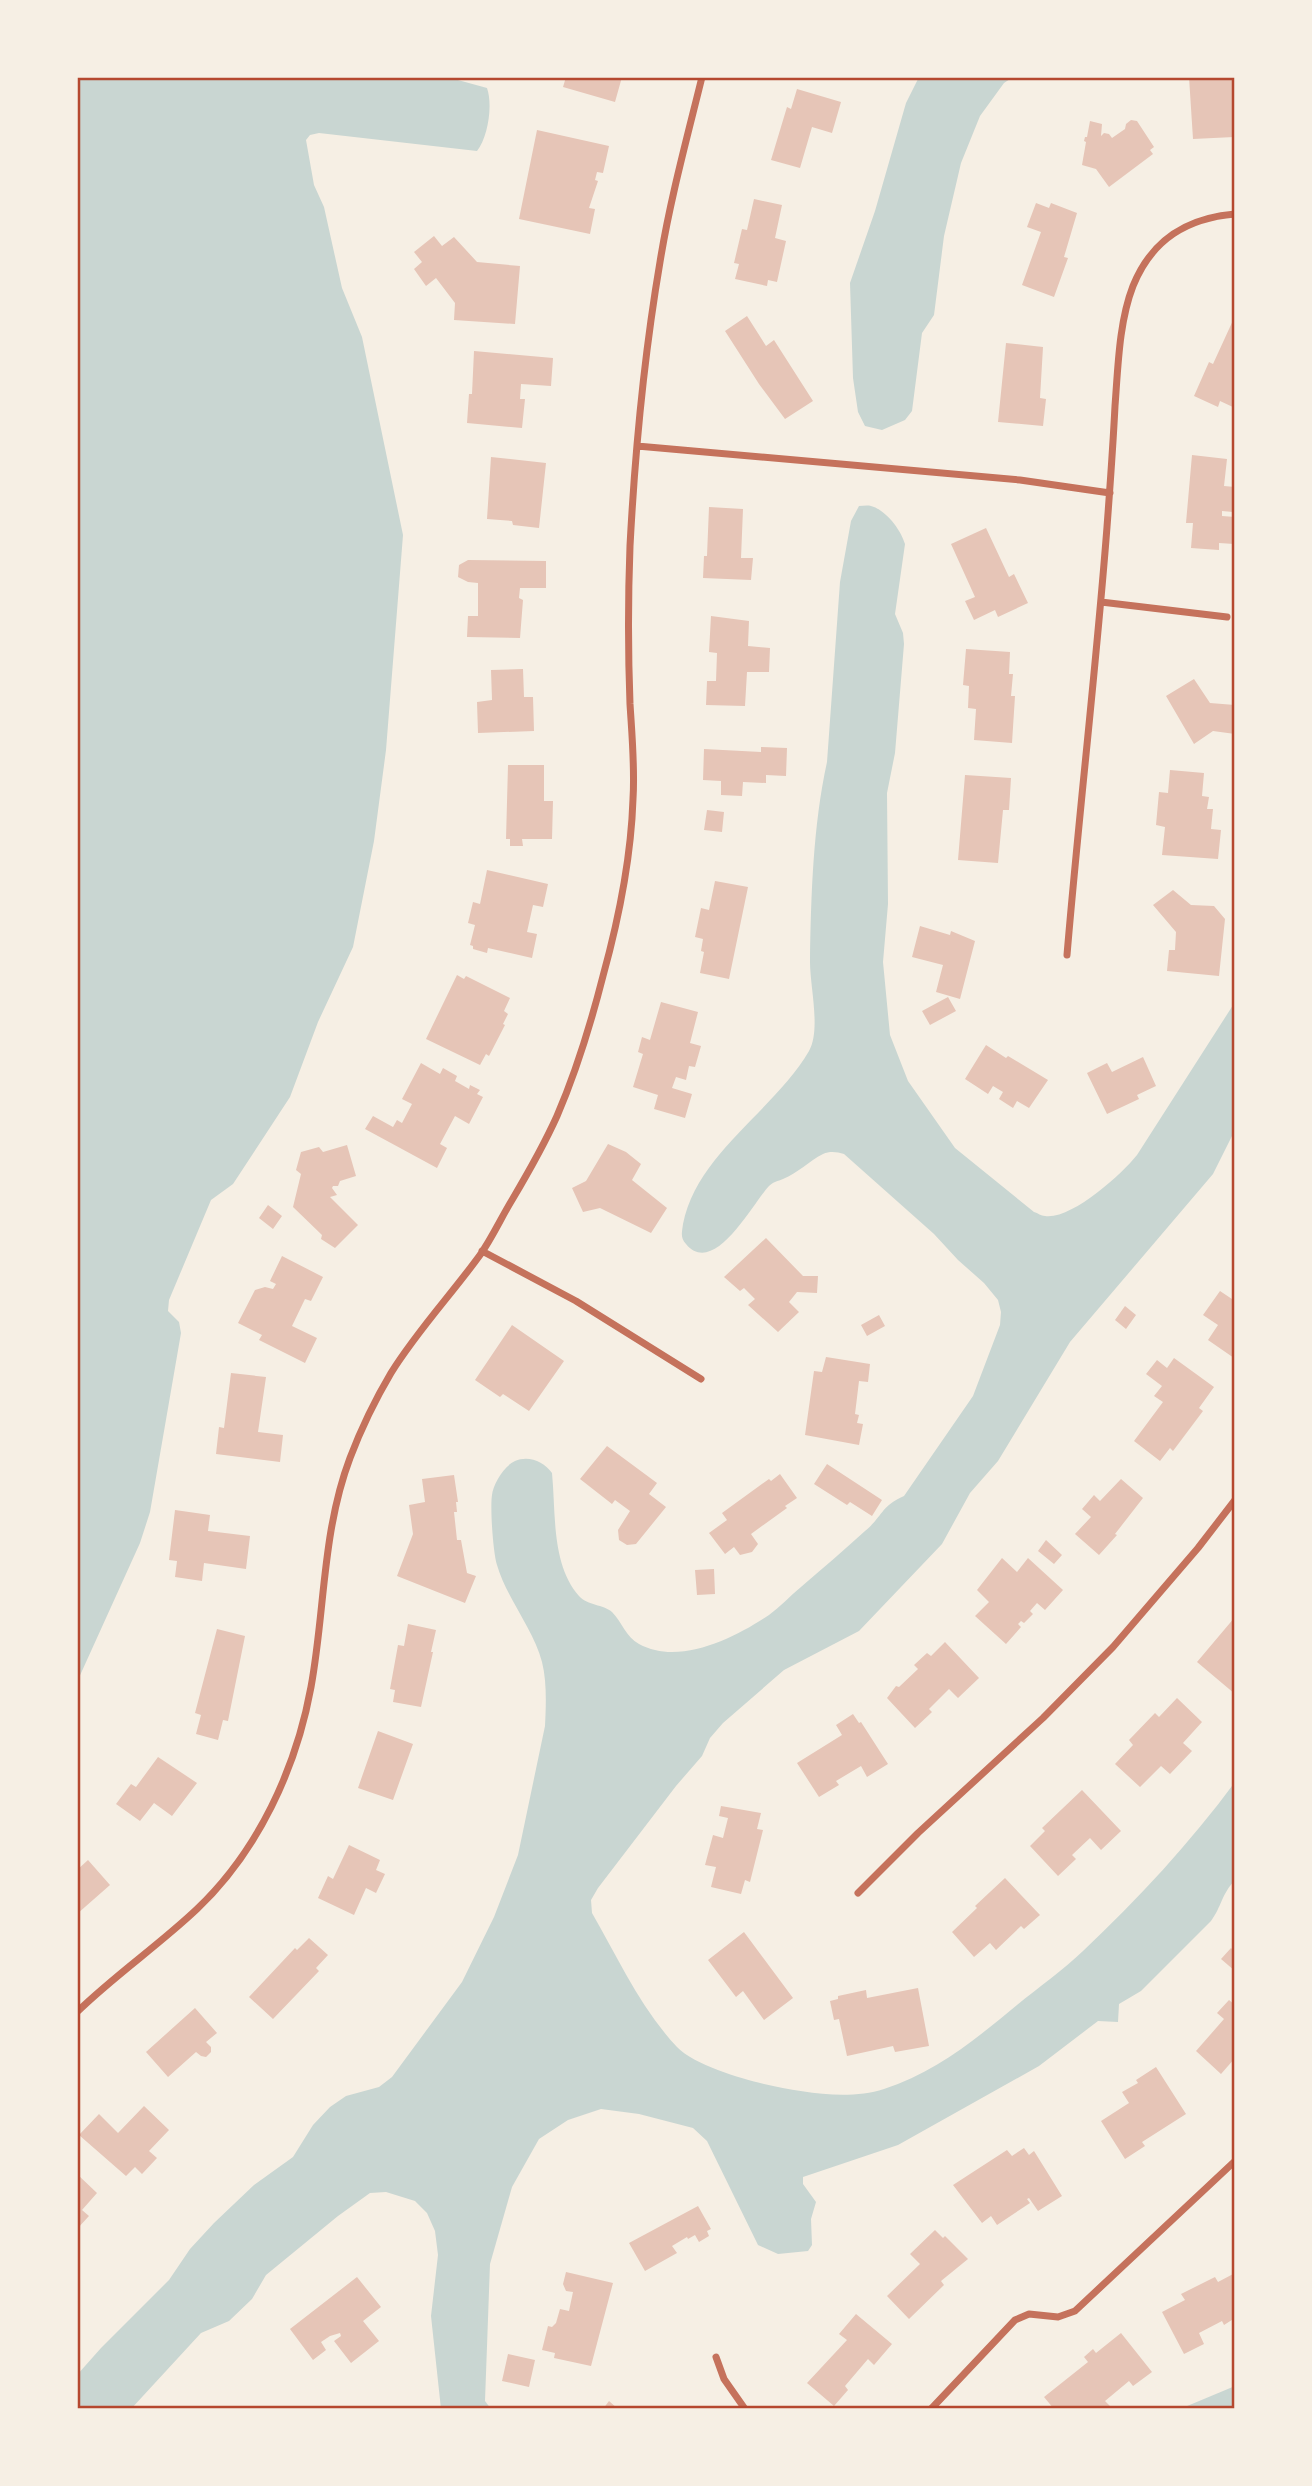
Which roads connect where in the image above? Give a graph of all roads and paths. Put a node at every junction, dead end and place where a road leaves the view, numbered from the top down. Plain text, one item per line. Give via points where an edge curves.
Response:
1 (702, 77) edge
2 (1235, 214) edge
3 (637, 446) junction
4 (1110, 493) junction
5 (1101, 602) junction
6 (1227, 617) dead end
7 (1067, 955) dead end
8 (482, 1251) junction
9 (701, 1379) dead end
10 (1235, 1500) edge
11 (858, 1893) dead end
12 (77, 2012) edge
13 (1235, 2161) edge
14 (716, 2357) dead end
15 (745, 2409) edge
16 (930, 2409) edge

1 - 3 street via 659,265
2 - 4 street via 1215,215 1172,233 1144,264 1133,287 1118,364
3 - 4 street
3 - 8 street via 629,656 634,794 619,912 602,981 557,1115
4 - 5 street
5 - 6 street
5 - 7 street
8 - 9 street via 576,1301
8 - 12 street via 393,1370 349,1460 334,1507 312,1684 289,1768 269,1812 213,1893
10 - 11 street via 1113,1647
13 - 16 street via 1075,2311 1058,2317 1029,2314 1015,2320
14 - 15 street via 724,2379

